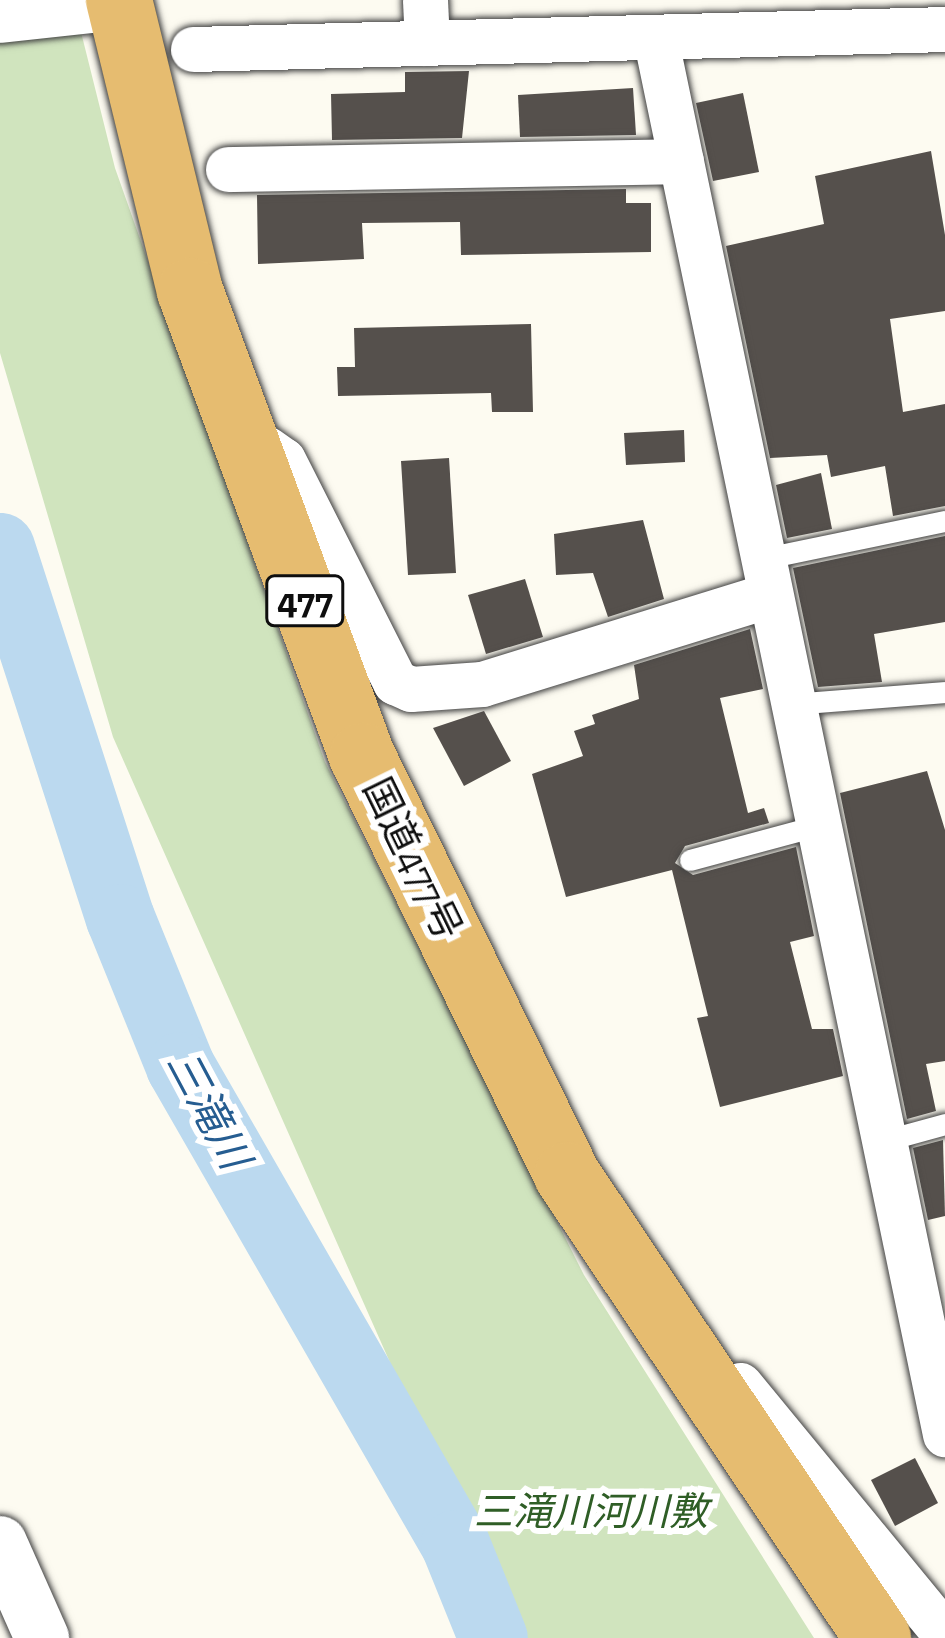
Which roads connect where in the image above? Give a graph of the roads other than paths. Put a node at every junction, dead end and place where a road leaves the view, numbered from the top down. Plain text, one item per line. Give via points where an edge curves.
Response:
1 (108, 3) edge
2 (0, 16) edge
3 (836, 16) edge
4 (426, 22) edge
5 (945, 29) edge
6 (656, 40) junction
7 (193, 49) dead end
8 (681, 161) junction
9 (228, 169) dead end
10 (241, 429) junction
11 (945, 521) edge
12 (765, 577) junction
13 (945, 692) edge
14 (791, 704) junction
15 (816, 826) junction
16 (690, 860) dead end
17 (945, 1124) edge
18 (883, 1141) junction
19 (567, 1174) junction
20 (945, 1434) edge
21 (0, 1543) edge
22 (945, 1635) edge
23 (43, 1638) edge
24 (878, 1638) edge

1 - 2 street
1 - 10 highway, 国道477号 / 477 via 190,291
3 - 5 street
3 - 6 street
4 - 6 street
4 - 7 street
6 - 8 street
8 - 9 street
8 - 12 street
10 - 12 street via 283,460 395,682 411,689 482,684
10 - 19 highway, 国道477号 / 477 via 362,756
11 - 12 lane
12 - 14 street
13 - 14 lane
14 - 15 street
15 - 16 lane
15 - 18 street
17 - 18 lane
18 - 20 street
19 - 22 street
19 - 24 highway, 国道477号 / 477
21 - 23 street

